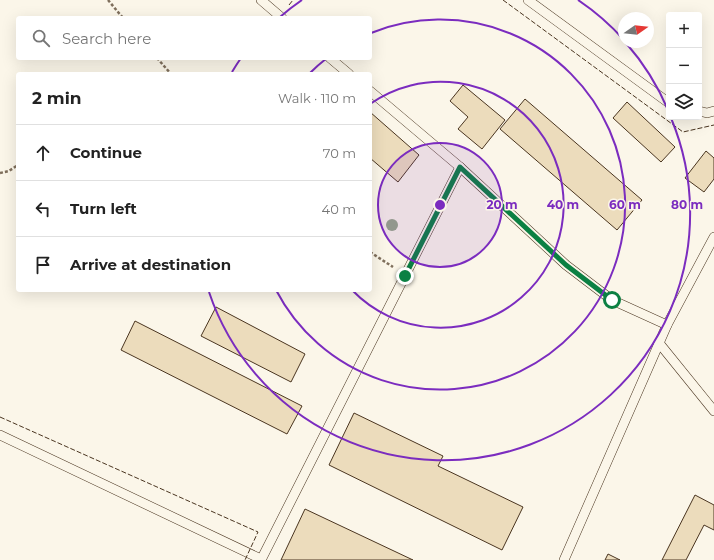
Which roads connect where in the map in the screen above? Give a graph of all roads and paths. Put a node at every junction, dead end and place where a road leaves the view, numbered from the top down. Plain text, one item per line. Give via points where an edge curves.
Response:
1 (108, 0) edge
2 (528, 0) edge
3 (266, 2) edge
4 (121, 16) edge
5 (280, 16) edge
6 (159, 60) edge
7 (332, 60) edge
8 (169, 72) edge
9 (347, 72) edge
10 (372, 93) edge
11 (666, 101) edge
12 (714, 111) edge
13 (702, 112) edge
14 (16, 166) edge
15 (460, 167) junction
16 (0, 173) edge
17 (714, 237) edge
18 (372, 253) edge
19 (405, 276) junction
20 (667, 325) junction
21 (659, 343) junction
22 (714, 411) edge
23 (0, 435) edge
24 (261, 560) edge
25 (564, 560) edge

1 - 4 path
2 - 11 lane
3 - 5 lane
6 - 8 path
7 - 9 lane
10 - 15 lane
12 - 13 lane
14 - 16 path
15 - 19 lane
15 - 20 lane via 566,265 612,300
17 - 20 lane
18 - 19 path
19 - 24 lane
20 - 21 lane
21 - 22 lane
21 - 25 lane
23 - 24 lane

